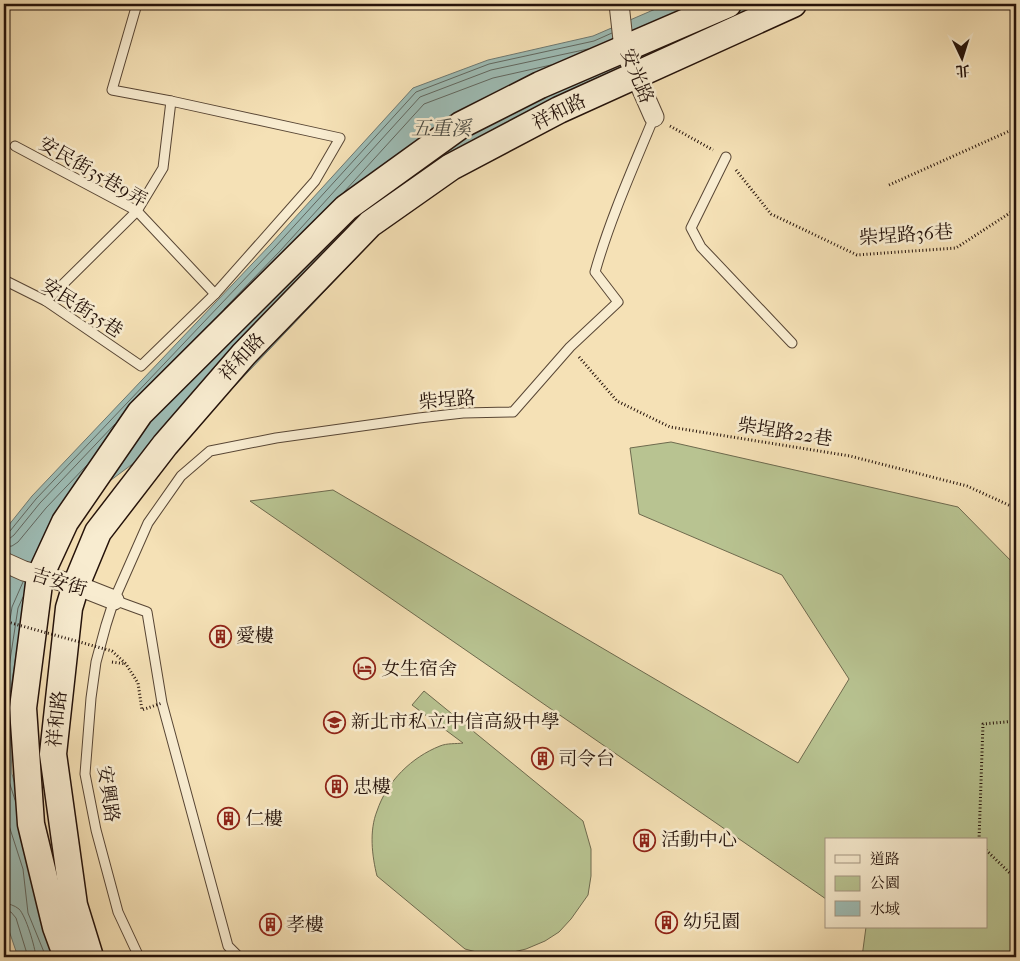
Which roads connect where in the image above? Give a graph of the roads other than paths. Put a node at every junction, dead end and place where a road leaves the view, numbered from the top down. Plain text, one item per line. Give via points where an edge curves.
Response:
1 (137, 4) edge
2 (619, 4) edge
3 (728, 4) edge
4 (793, 4) edge
5 (624, 49) junction
6 (635, 76) junction
7 (171, 101) junction
8 (654, 117) joint
9 (15, 146) dead end
10 (726, 157) road end
11 (137, 211) junction
12 (4, 280) edge
13 (215, 294) junction
14 (46, 301) junction
15 (792, 343) dead end
16 (4, 562) edge
17 (32, 573) junction
18 (76, 585) junction
19 (114, 600) junction
20 (67, 957) edge
21 (90, 957) edge
22 (139, 957) edge
23 (239, 957) edge

1 - 7 lane via 112,90
2 - 5 street, 安光路
3 - 5 main road, 祥和路
4 - 6 main road, 祥和路
5 - 6 street, 安光路
5 - 17 main road, 祥和路 via 540,85 461,125 346,208 140,413
6 - 8 street, 安光路
6 - 18 main road, 祥和路 via 559,110 451,167 370,224 244,354 165,445 98,532
7 - 11 lane via 163,168
7 - 13 lane via 340,138 315,181
8 - 19 lane, 柴埕路 via 614,212 595,272 618,302 570,347 513,412 419,418 276,438 210,451 182,476 148,523
9 - 11 lane, 安民街35巷9弄
10 - 15 lane via 692,228 701,247
11 - 13 lane, 安民街35巷9弄
11 - 14 lane
12 - 14 lane, 安民街35巷
13 - 14 lane, 安民街35巷 via 141,366
16 - 17 street, 吉安街
17 - 18 street, 吉安街
17 - 20 main road, 祥和路 via 23,708 31,824 56,926
18 - 19 street, 吉安街
18 - 21 main road, 祥和路 via 69,608 53,754 74,905
19 - 22 lane, 安興路 via 96,662 85,774 118,912
19 - 23 lane via 147,612 162,703 228,946

